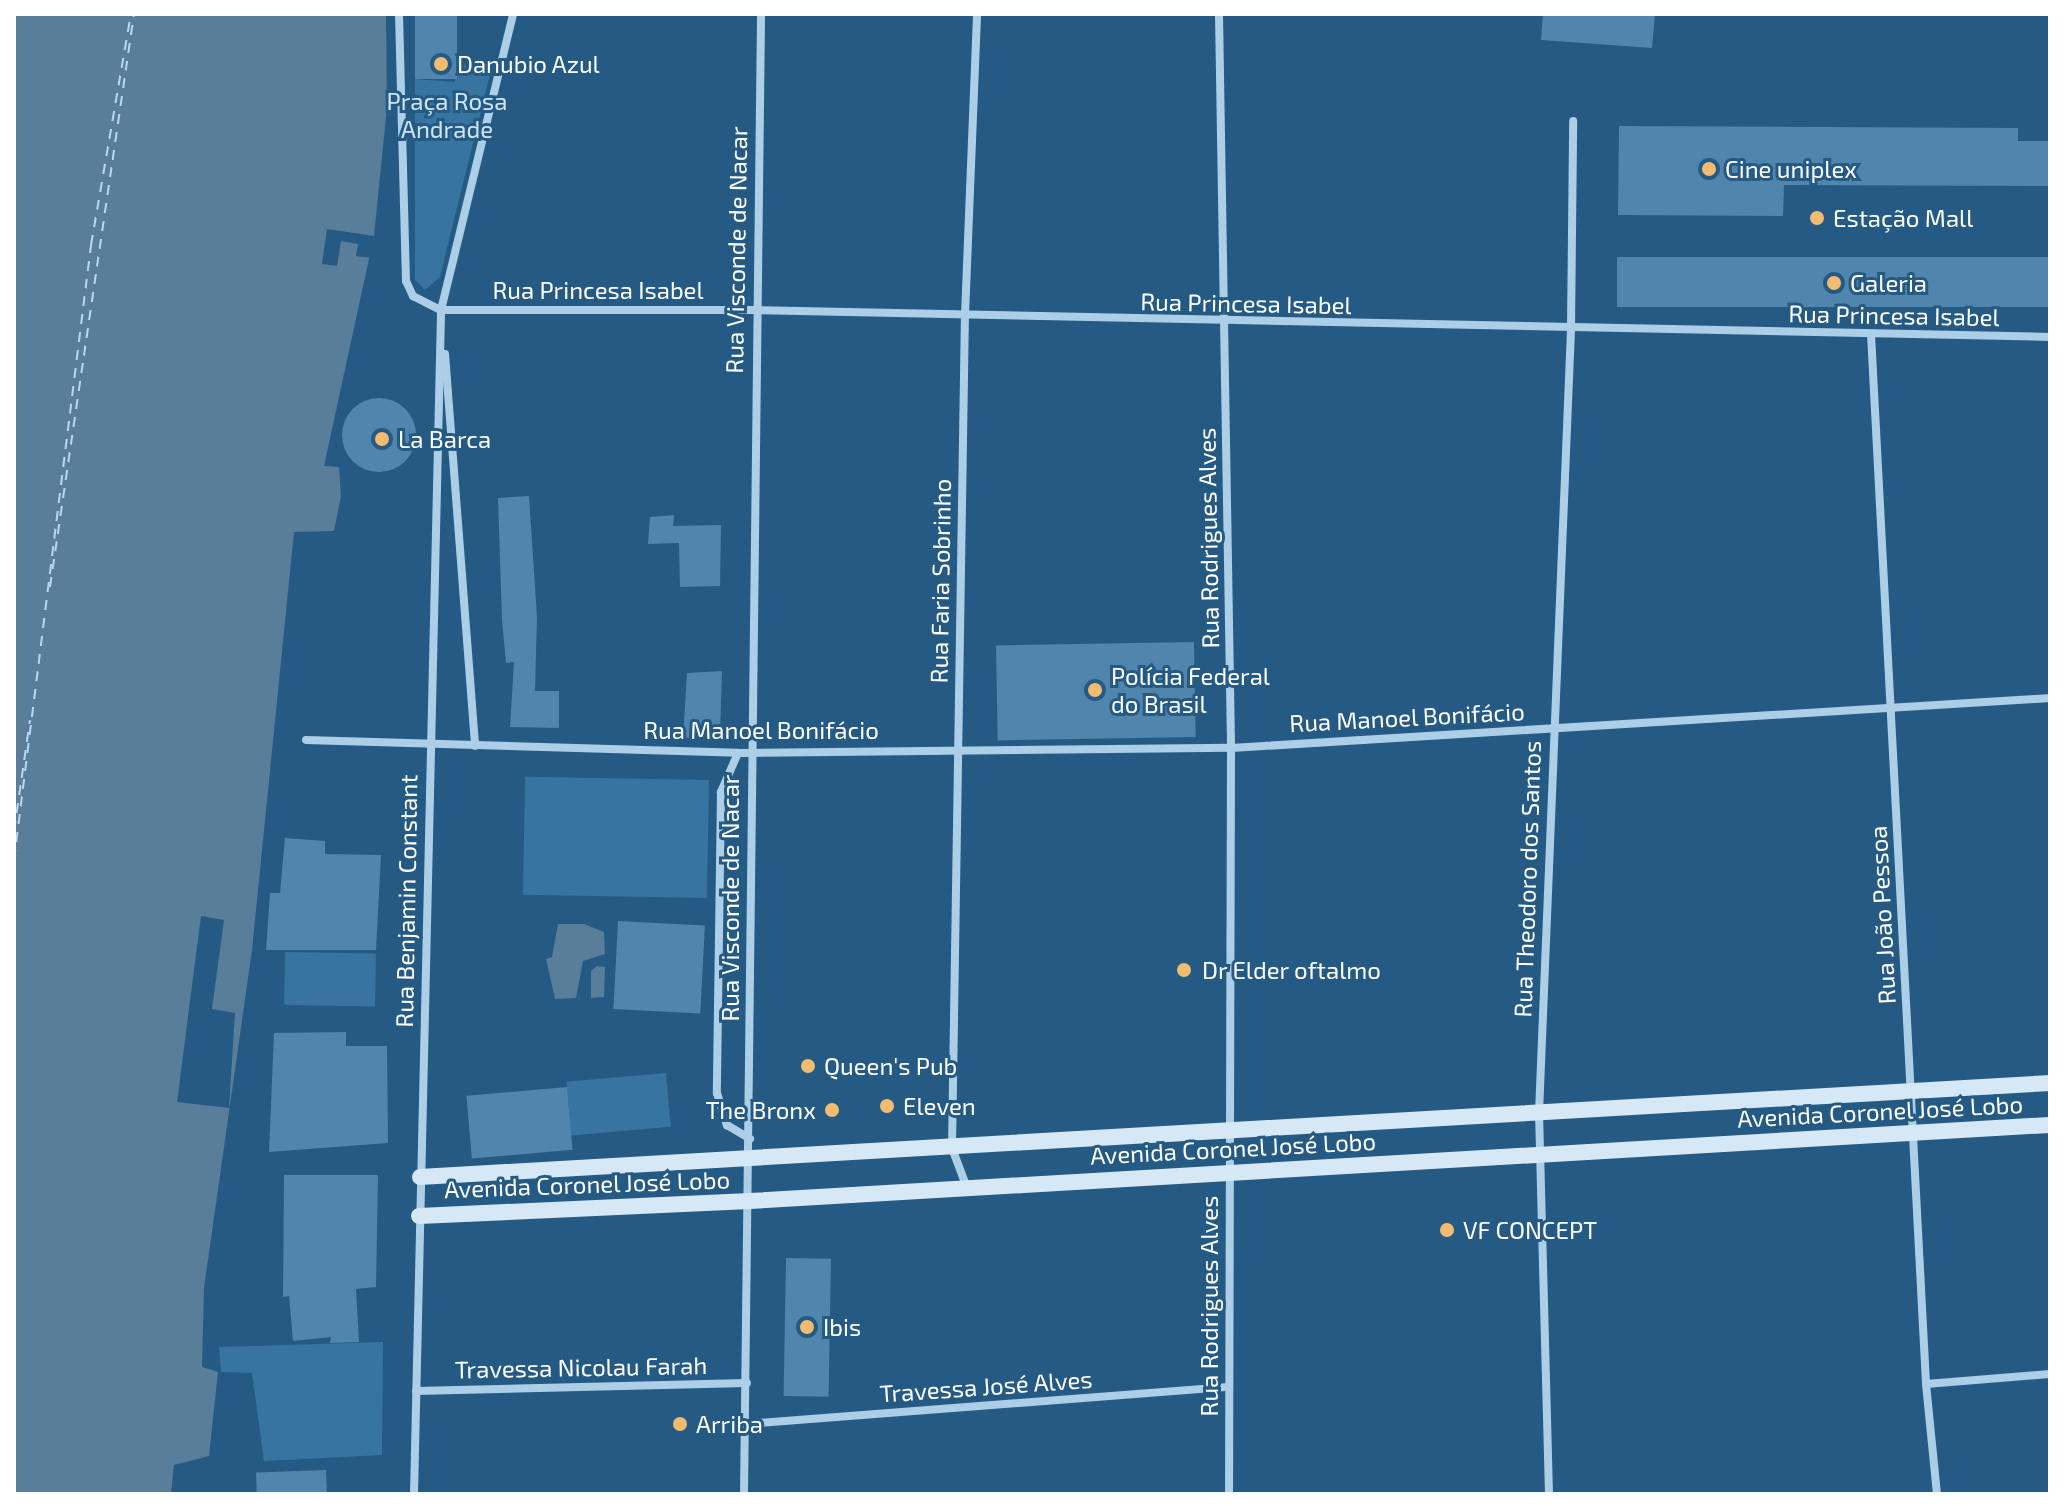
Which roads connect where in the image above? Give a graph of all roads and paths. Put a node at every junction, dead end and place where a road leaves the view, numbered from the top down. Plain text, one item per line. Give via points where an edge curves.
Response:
1 (399, 14) edge
2 (513, 14) edge
3 (761, 14) edge
4 (977, 14) edge
5 (1219, 14) edge
6 (1573, 121) dead end
7 (441, 310) junction
8 (754, 310) junction
9 (965, 315) junction
10 (1225, 324) junction
11 (1571, 329) junction
12 (1871, 334) junction
13 (2050, 337) edge
14 (2050, 698) edge
15 (1890, 709) junction
16 (1553, 729) junction
17 (306, 740) dead end
18 (430, 745) junction
19 (475, 746) junction
20 (1231, 748) junction
21 (956, 750) junction
22 (750, 752) junction
23 (738, 753) junction
24 (2050, 1083) edge
25 (1912, 1091) junction
26 (1539, 1113) junction
27 (2050, 1125) edge
28 (1229, 1127) junction
29 (1914, 1131) junction
30 (750, 1139) junction
31 (952, 1148) junction
32 (1538, 1157) junction
33 (750, 1161) junction
34 (1228, 1171) junction
35 (420, 1177) junction
36 (967, 1188) junction
37 (750, 1201) junction
38 (419, 1216) junction
39 (2050, 1374) edge
40 (747, 1383) junction
41 (1926, 1384) junction
42 (1229, 1387) junction
43 (416, 1391) junction
44 (746, 1424) junction
45 (414, 1494) edge
46 (744, 1494) edge
47 (1229, 1494) edge
48 (1549, 1494) edge
49 (1937, 1494) edge

1 - 7 street via 406,281 419,301
2 - 7 street
3 - 8 street, Rua Visconde de Nacar
4 - 9 street, Rua Faria Sobrinho
5 - 10 street, Rua Rodrigues Alves
6 - 11 street, Rua Theodoro dos Santos
7 - 8 street, Rua Princesa Isabel
7 - 18 street, Rua Benjamin Constant
7 - 19 street
8 - 9 street, Rua Princesa Isabel
8 - 22 street, Rua Visconde de Nacar
9 - 10 street, Rua Princesa Isabel
9 - 21 street, Rua Faria Sobrinho
10 - 11 street, Rua Princesa Isabel
10 - 20 street, Rua Rodrigues Alves
11 - 12 street, Rua Princesa Isabel
11 - 16 street, Rua Theodoro dos Santos
12 - 13 street, Rua Princesa Isabel
12 - 15 street, Rua João Pessoa
14 - 15 street, Rua Manoel Bonifácio
15 - 16 street, Rua Manoel Bonifácio
15 - 25 street, Rua João Pessoa
16 - 20 street, Rua Manoel Bonifácio
16 - 26 street, Rua Theodoro dos Santos
17 - 18 street, Rua Manoel Bonifácio
18 - 19 street, Rua Manoel Bonifácio
18 - 35 street, Rua Benjamin Constant
19 - 23 street, Rua Manoel Bonifácio
20 - 21 street, Rua Manoel Bonifácio
20 - 28 street, Rua Rodrigues Alves
21 - 22 street, Rua Manoel Bonifácio
21 - 31 street, Rua Faria Sobrinho
22 - 23 street, Rua Manoel Bonifácio
22 - 30 street, Rua Visconde de Nacar
23 - 30 street via 721,792 717,1093 727,1125
24 - 25 street, Avenida Coronel José Lobo
25 - 26 street, Avenida Coronel José Lobo
25 - 29 street, Rua João Pessoa
26 - 28 street, Avenida Coronel José Lobo
26 - 32 street, Rua Theodoro dos Santos
27 - 29 street, Avenida Coronel José Lobo
28 - 31 street, Avenida Coronel José Lobo
28 - 34 street, Rua Rodrigues Alves
29 - 32 street, Avenida Coronel José Lobo
29 - 41 street, Rua João Pessoa
30 - 33 street, Rua Visconde de Nacar
31 - 33 street, Avenida Coronel José Lobo
31 - 36 street
32 - 34 street, Avenida Coronel José Lobo
32 - 48 street, Rua Theodoro dos Santos
33 - 35 street, Avenida Coronel José Lobo
33 - 37 street, Rua Visconde de Nacar
34 - 36 street, Avenida Coronel José Lobo
34 - 42 street, Rua Rodrigues Alves
35 - 38 street, Rua Benjamin Constant
36 - 37 street, Avenida Coronel José Lobo
37 - 38 street, Avenida Coronel José Lobo
37 - 40 street, Rua Visconde de Nacar
38 - 43 street, Rua Benjamin Constant
39 - 41 street
40 - 43 street, Travessa Nicolau Farah
40 - 44 street, Rua Visconde de Nacar
41 - 49 street, Rua João Pessoa
42 - 44 street, Travessa José Alves
42 - 47 street, Rua Rodrigues Alves
43 - 45 street, Rua Benjamin Constant
44 - 46 street, Rua Visconde de Nacar

